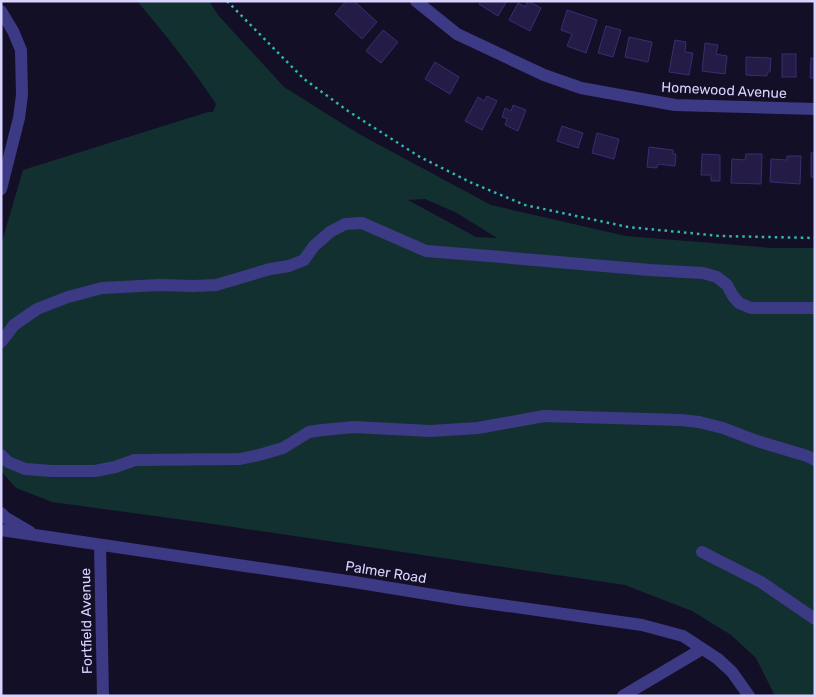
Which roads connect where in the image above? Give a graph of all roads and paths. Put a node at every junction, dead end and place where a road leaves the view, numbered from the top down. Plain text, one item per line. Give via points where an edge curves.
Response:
1 (227, 1) edge
2 (416, 1) edge
3 (1, 11) edge
4 (815, 109) edge
5 (1, 190) edge
6 (815, 238) edge
7 (815, 308) edge
8 (1, 342) edge
9 (1, 455) edge
10 (815, 460) edge
11 (1, 513) edge
12 (1, 530) edge
13 (34, 535) junction
14 (100, 545) junction
15 (702, 552) dead end
16 (815, 619) edge
17 (702, 649) junction
18 (103, 696) edge
19 (623, 696) edge
20 (749, 696) edge

1 - 6 path via 304,79 348,112 420,157 525,205 628,227 720,236
2 - 4 street, Homewood Avenue via 457,34 544,76 581,88 674,105
3 - 5 street via 21,50 22,95 20,118
7 - 8 street via 751,308 738,303 727,285 717,277 703,274 426,252 362,223 346,224 330,232 304,260 290,266 216,285 102,288 68,297 38,308 14,325
9 - 10 street via 8,462 25,469 94,471 135,460 240,459 283,448 309,432 322,430 354,427 430,431 478,428 544,416 698,422
11 - 13 street, Palmer Road
12 - 13 street
13 - 14 street, Palmer Road
14 - 17 street, Palmer Road via 642,625 683,636
14 - 18 street, Fortfield Avenue
15 - 16 street via 761,582
17 - 19 street
17 - 20 street, Palmer Road via 732,672

